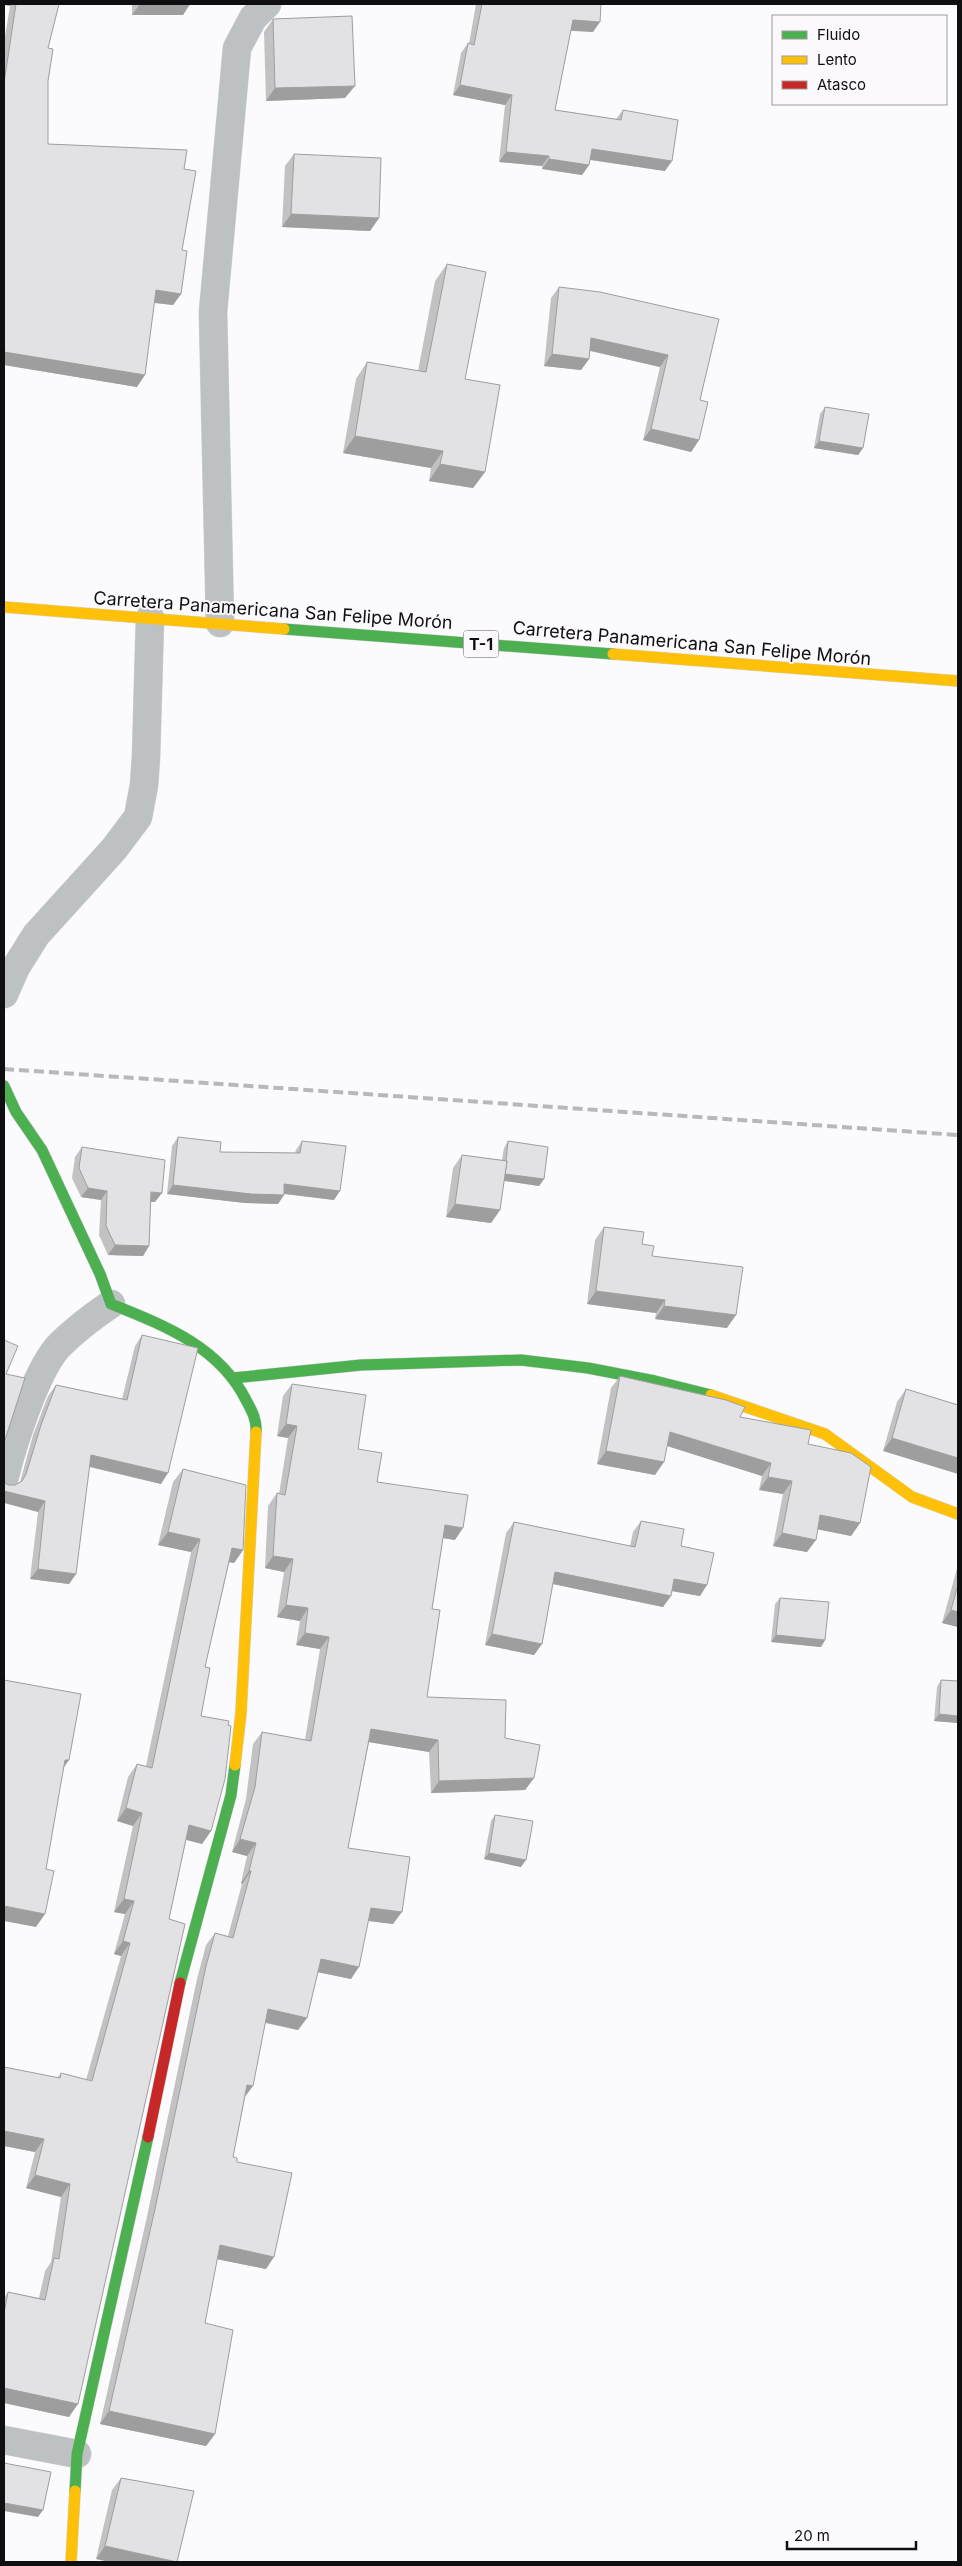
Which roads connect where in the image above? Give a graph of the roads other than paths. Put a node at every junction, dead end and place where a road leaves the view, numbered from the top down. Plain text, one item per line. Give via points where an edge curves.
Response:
1 (255, 8) edge
2 (4, 606) edge
3 (150, 618) junction
4 (220, 623) junction
5 (958, 681) edge
6 (4, 994) edge
7 (4, 1086) edge
8 (10, 1112) edge
9 (111, 1304) junction
10 (233, 1378) junction
11 (4, 1480) edge
12 (958, 1514) edge
13 (4, 2440) edge
14 (77, 2454) junction
15 (71, 2562) edge

1 - 4 street via 237,48 213,312
2 - 3 street, Carretera Panamericana San Felipe Morón / T-1
3 - 4 street, Carretera Panamericana San Felipe Morón / T-1
3 - 6 street via 146,757 138,817 36,935
4 - 5 street, Carretera Panamericana San Felipe Morón / T-1
7 - 8 street
8 - 9 street via 29,1128 42,1150
9 - 10 street via 180,1332 205,1348
9 - 11 street via 56,1349 22,1420
10 - 12 street via 361,1365 521,1360 588,1368 721,1398 825,1434 912,1497
10 - 14 street via 257,1422 241,1713 231,1795 182,1975
13 - 14 street
14 - 15 street

